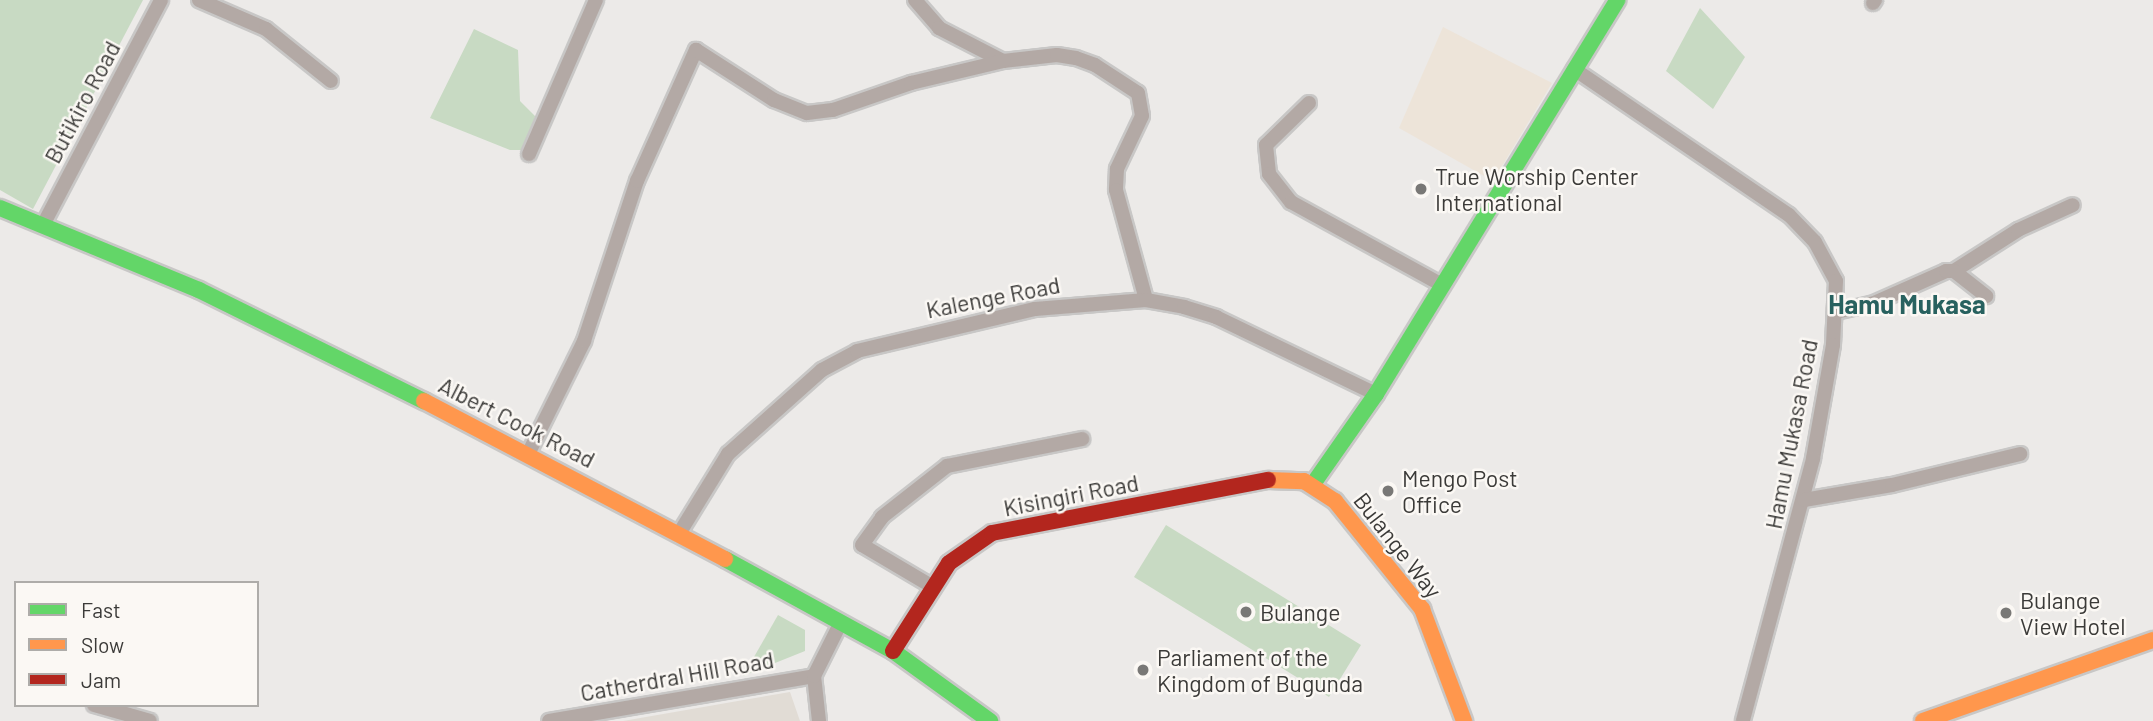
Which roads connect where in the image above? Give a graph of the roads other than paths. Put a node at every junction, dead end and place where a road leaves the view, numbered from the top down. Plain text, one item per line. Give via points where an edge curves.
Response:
1 (161, 0) edge
2 (199, 0) edge
3 (596, 0) edge
4 (915, 0) edge
5 (1617, 0) edge
6 (1003, 61) junction
7 (1574, 69) junction
8 (331, 81) dead end
9 (1309, 103) dead end
10 (530, 154) dead end
11 (2073, 205) dead end
12 (0, 208) edge
13 (43, 225) junction
14 (1954, 271) junction
15 (1442, 285) junction
16 (1986, 296) dead end
17 (1146, 300) junction
18 (1836, 312) junction
19 (1376, 394) junction
20 (1082, 439) dead end
21 (529, 452) junction
22 (2020, 454) dead end
23 (1313, 484) junction
24 (1804, 500) junction
25 (680, 532) junction
26 (933, 587) junction
27 (841, 622) junction
28 (2153, 640) edge
29 (892, 651) junction
30 (814, 676) junction
31 (101, 707) edge
32 (150, 721) edge
33 (549, 721) edge
34 (819, 721) edge
35 (990, 721) edge
36 (1464, 721) edge
37 (1743, 721) edge
38 (1923, 721) edge

1 - 13 street, Butikiro Road
2 - 8 street via 266,29
3 - 10 street
4 - 6 street via 939,28
5 - 7 main road
6 - 17 street via 1057,55 1076,58 1138,93 1142,116 1117,169 1116,190
6 - 21 street via 911,83 833,110 807,113 774,100 696,50 637,181 584,341
7 - 15 main road
7 - 18 street, Hamu Mukasa Road via 1789,215 1831,265
9 - 15 street via 1266,145 1269,174 1291,202
11 - 14 street via 2018,230
12 - 13 main road, Albert Cook Road
13 - 21 main road, Albert Cook Road via 199,290
14 - 16 street
14 - 18 street via 1872,304
15 - 19 main road
17 - 19 street, Kalenge Road via 1216,317
17 - 25 street, Kalenge Road via 1035,309 857,351 822,370 728,454
18 - 24 street, Hamu Mukasa Road
19 - 23 main road
20 - 26 street via 947,467 882,517 862,545
21 - 25 main road, Albert Cook Road
22 - 24 street via 1892,485
23 - 26 main road, Kisingiri Road via 1268,480 992,533 949,563
23 - 36 main road, Bulange Way via 1335,500 1422,609
24 - 37 street, Hamu Mukasa Road
25 - 27 main road, Albert Cook Road
26 - 29 main road, Kisingiri Road
27 - 29 main road, Albert Cook Road
27 - 30 street
28 - 38 main road
29 - 35 main road, Albert Cook Road
30 - 33 street, Catherdral Hill Road
30 - 34 street
31 - 32 street

